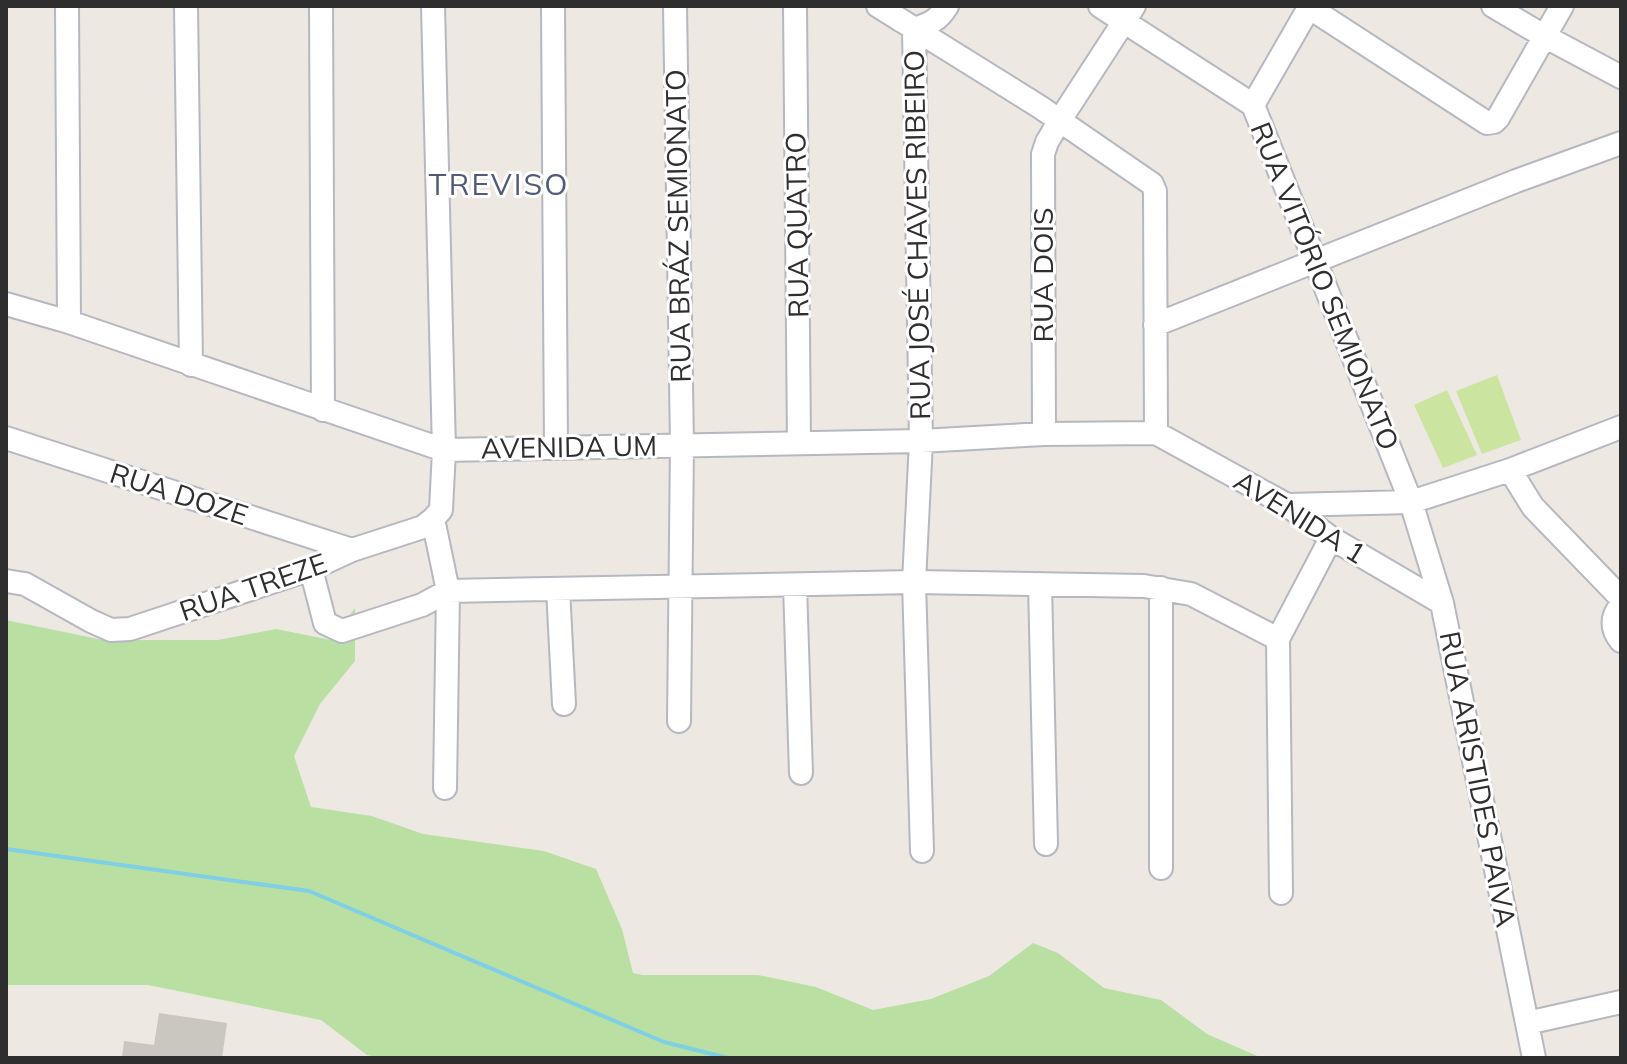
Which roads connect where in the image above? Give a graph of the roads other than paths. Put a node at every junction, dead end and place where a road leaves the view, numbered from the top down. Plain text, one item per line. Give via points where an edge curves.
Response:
1 (67, 6) edge
2 (186, 6) edge
3 (321, 6) edge
4 (433, 6) edge
5 (553, 6) edge
6 (675, 6) edge
7 (795, 6) edge
8 (878, 6) edge
9 (947, 6) edge
10 (1100, 6) edge
11 (1309, 6) edge
12 (1493, 6) edge
13 (1562, 6) edge
14 (1129, 14) edge
15 (914, 29) junction
16 (1544, 36) junction
17 (1621, 77) edge
18 (1253, 105) junction
19 (1060, 120) junction
20 (1621, 143) edge
21 (1314, 262) junction
22 (6, 304) edge
23 (69, 322) junction
24 (1155, 325) junction
25 (191, 365) junction
26 (323, 410) junction
27 (1621, 427) edge
28 (1156, 433) junction
29 (1044, 434) junction
30 (6, 438) edge
31 (921, 441) junction
32 (799, 443) junction
33 (682, 445) junction
34 (556, 447) junction
35 (444, 450) junction
36 (1510, 470) junction
37 (1411, 502) junction
38 (1287, 505) junction
39 (433, 519) junction
40 (1331, 538) junction
41 (352, 550) junction
42 (311, 569) junction
43 (6, 581) edge
44 (914, 582) junction
45 (1040, 584) junction
46 (795, 585) junction
47 (680, 587) junction
48 (1161, 588) junction
49 (558, 589) junction
50 (448, 591) junction
51 (1621, 598) edge
52 (1442, 603) junction
53 (1621, 605) edge
54 (1278, 639) junction
55 (1621, 641) edge
56 (564, 704) dead end
57 (679, 721) dead end
58 (801, 773) dead end
59 (445, 788) dead end
60 (1046, 844) dead end
61 (922, 851) dead end
62 (1161, 868) dead end
63 (1281, 893) dead end
64 (1621, 1002) edge
65 (1527, 1023) junction
66 (1534, 1058) edge

1 - 23 street
2 - 25 street
3 - 26 street
4 - 35 street
5 - 34 street
6 - 33 street, RUA BRÁZ SEMIONATO
7 - 32 street, RUA QUATRO
8 - 15 street
9 - 15 street via 933,23
10 - 14 street, RUA VITÓRIO SEMIONATO
11 - 16 street via 1487,123 1498,118
11 - 18 street
12 - 16 street
13 - 16 street
14 - 18 street, RUA VITÓRIO SEMIONATO
14 - 19 street, RUA DOIS
15 - 19 street
15 - 31 street, RUA JOSÉ CHAVES RIBEIRO
16 - 17 street
18 - 21 street, RUA VITÓRIO SEMIONATO
19 - 24 street via 1152,184
19 - 29 street, RUA DOIS via 1043,154
20 - 21 street
21 - 24 street
21 - 37 street, RUA VITÓRIO SEMIONATO
22 - 23 street, AVENIDA UM
23 - 25 street, AVENIDA UM
24 - 28 street
25 - 26 street, AVENIDA UM
26 - 35 street, AVENIDA UM
27 - 36 street
28 - 29 street, AVENIDA UM
28 - 38 street, AVENIDA 1
29 - 31 street, AVENIDA UM
30 - 41 street, RUA DOZE
31 - 32 street, AVENIDA UM
31 - 44 street, RUA JOSÉ CHAVES RIBEIRO
32 - 33 street, AVENIDA UM
33 - 34 street, AVENIDA UM
33 - 47 street, RUA BRÁZ SEMIONATO
34 - 35 street, AVENIDA UM
35 - 39 street via 441,510
36 - 37 street
36 - 51 street via 1533,507
37 - 38 street
37 - 52 street, RUA ARISTIDES PAIVA
38 - 40 street, AVENIDA 1
39 - 41 street, RUA TREZE
39 - 50 street
40 - 52 street, AVENIDA 1
40 - 54 street
41 - 42 street, RUA TREZE
42 - 43 street, RUA TREZE via 130,629 111,630 25,584
42 - 50 street via 325,623 342,631
44 - 45 street
44 - 46 street
44 - 61 street, RUA JOSÉ CHAVES RIBEIRO
45 - 48 street
45 - 60 street
46 - 47 street
46 - 58 street
47 - 49 street
47 - 57 street, RUA BRÁZ SEMIONATO
48 - 54 street via 1191,594
48 - 62 street
49 - 50 street
49 - 56 street
50 - 59 street
52 - 65 street, RUA ARISTIDES PAIVA
53 - 55 street via 1613,626
54 - 63 street
64 - 65 street
65 - 66 street, RUA ARISTIDES PAIVA

